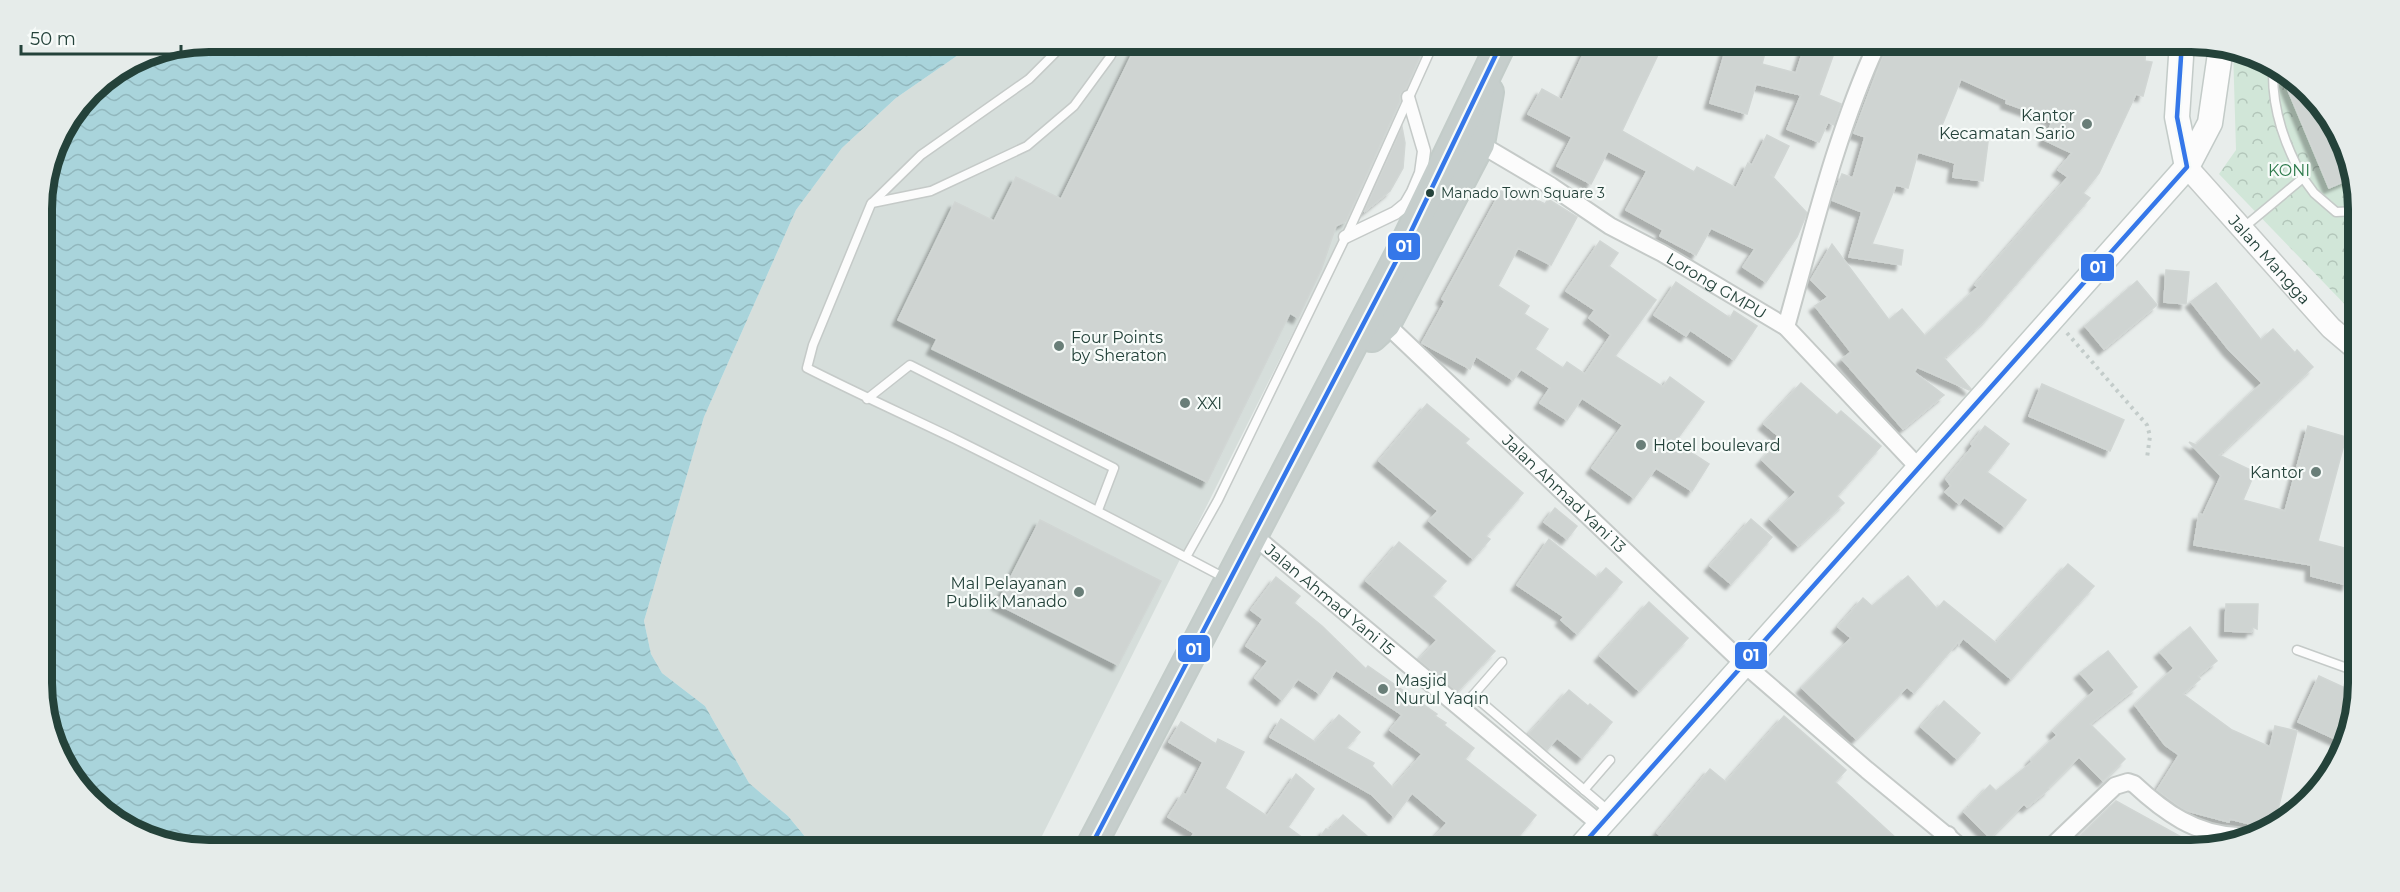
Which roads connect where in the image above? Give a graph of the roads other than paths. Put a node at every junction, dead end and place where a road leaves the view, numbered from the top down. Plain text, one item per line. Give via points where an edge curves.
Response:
1 (1056, 52) edge
2 (1113, 52) edge
3 (1429, 52) edge
4 (1499, 52) edge
5 (1874, 52) edge
6 (2181, 52) edge
7 (2220, 56) edge
8 (2273, 77) edge
9 (1408, 98) junction
10 (1464, 139) junction
11 (1424, 151) junction
12 (2187, 167) junction
13 (2303, 178) junction
14 (871, 204) junction
15 (2348, 211) edge
16 (1395, 213) junction
17 (2242, 229) junction
18 (1345, 237) junction
19 (1404, 246) junction
20 (1386, 324) junction
21 (1786, 327) junction
22 (2348, 342) edge
23 (1324, 397) junction
24 (867, 399) junction
25 (1919, 468) junction
26 (1098, 510) junction
27 (1254, 536) junction
28 (1186, 557) junction
29 (1229, 580) junction
30 (2297, 650) dead end
31 (1502, 662) dead end
32 (1743, 663) junction
33 (2348, 668) edge
34 (1473, 695) junction
35 (1461, 709) junction
36 (1507, 724) junction
37 (1496, 737) junction
38 (1610, 760) dead end
39 (1584, 790) junction
40 (1606, 819) junction
41 (1948, 835) junction
42 (2225, 835) edge
43 (1588, 839) edge
44 (1944, 839) edge
45 (1952, 839) edge
46 (2059, 839) edge
47 (1094, 840) edge

1 - 14 lane via 1029,79 921,155
2 - 14 lane via 1074,106 1027,147 931,191
3 - 9 lane
4 - 10 highway
5 - 21 street via 1832,162
6 - 12 main road via 2178,117
7 - 12 main road via 2210,123
8 - 13 lane via 2280,129
9 - 11 street
9 - 18 lane
10 - 11 street
10 - 19 highway
10 - 20 highway
10 - 21 street, Lorong GMPU via 1551,186 1610,226
11 - 16 street via 1421,174 1413,192
12 - 17 street, Jalan Mangga
12 - 25 main road
13 - 15 lane via 2336,212
13 - 17 lane
14 - 24 lane via 807,368
16 - 18 street
16 - 19 street
17 - 22 street, Jalan Mangga
18 - 28 lane via 1218,500
19 - 23 highway
20 - 23 highway via 1365,343
20 - 32 street, Jalan Ahmad Yani 13
21 - 25 street, Lorong GMPU
23 - 27 highway
24 - 26 lane
24 - 26 lane via 910,365 1114,468
25 - 32 main road
26 - 28 lane
27 - 29 highway
27 - 35 street, Jalan Ahmad Yani 15
28 - 29 lane
29 - 47 highway
30 - 33 lane
31 - 34 lane
32 - 40 main road
32 - 41 street, Jalan Ahmad Yani 13
34 - 35 lane
34 - 36 lane
35 - 37 street, Jalan Ahmad Yani 15
36 - 37 lane
36 - 39 lane
37 - 40 street, Jalan Ahmad Yani 15
38 - 39 lane
39 - 40 lane
40 - 43 main road
41 - 44 street
41 - 45 street, Jalan Ahmad Yani 13
42 - 46 street via 2178,820 2128,782 2115,786

